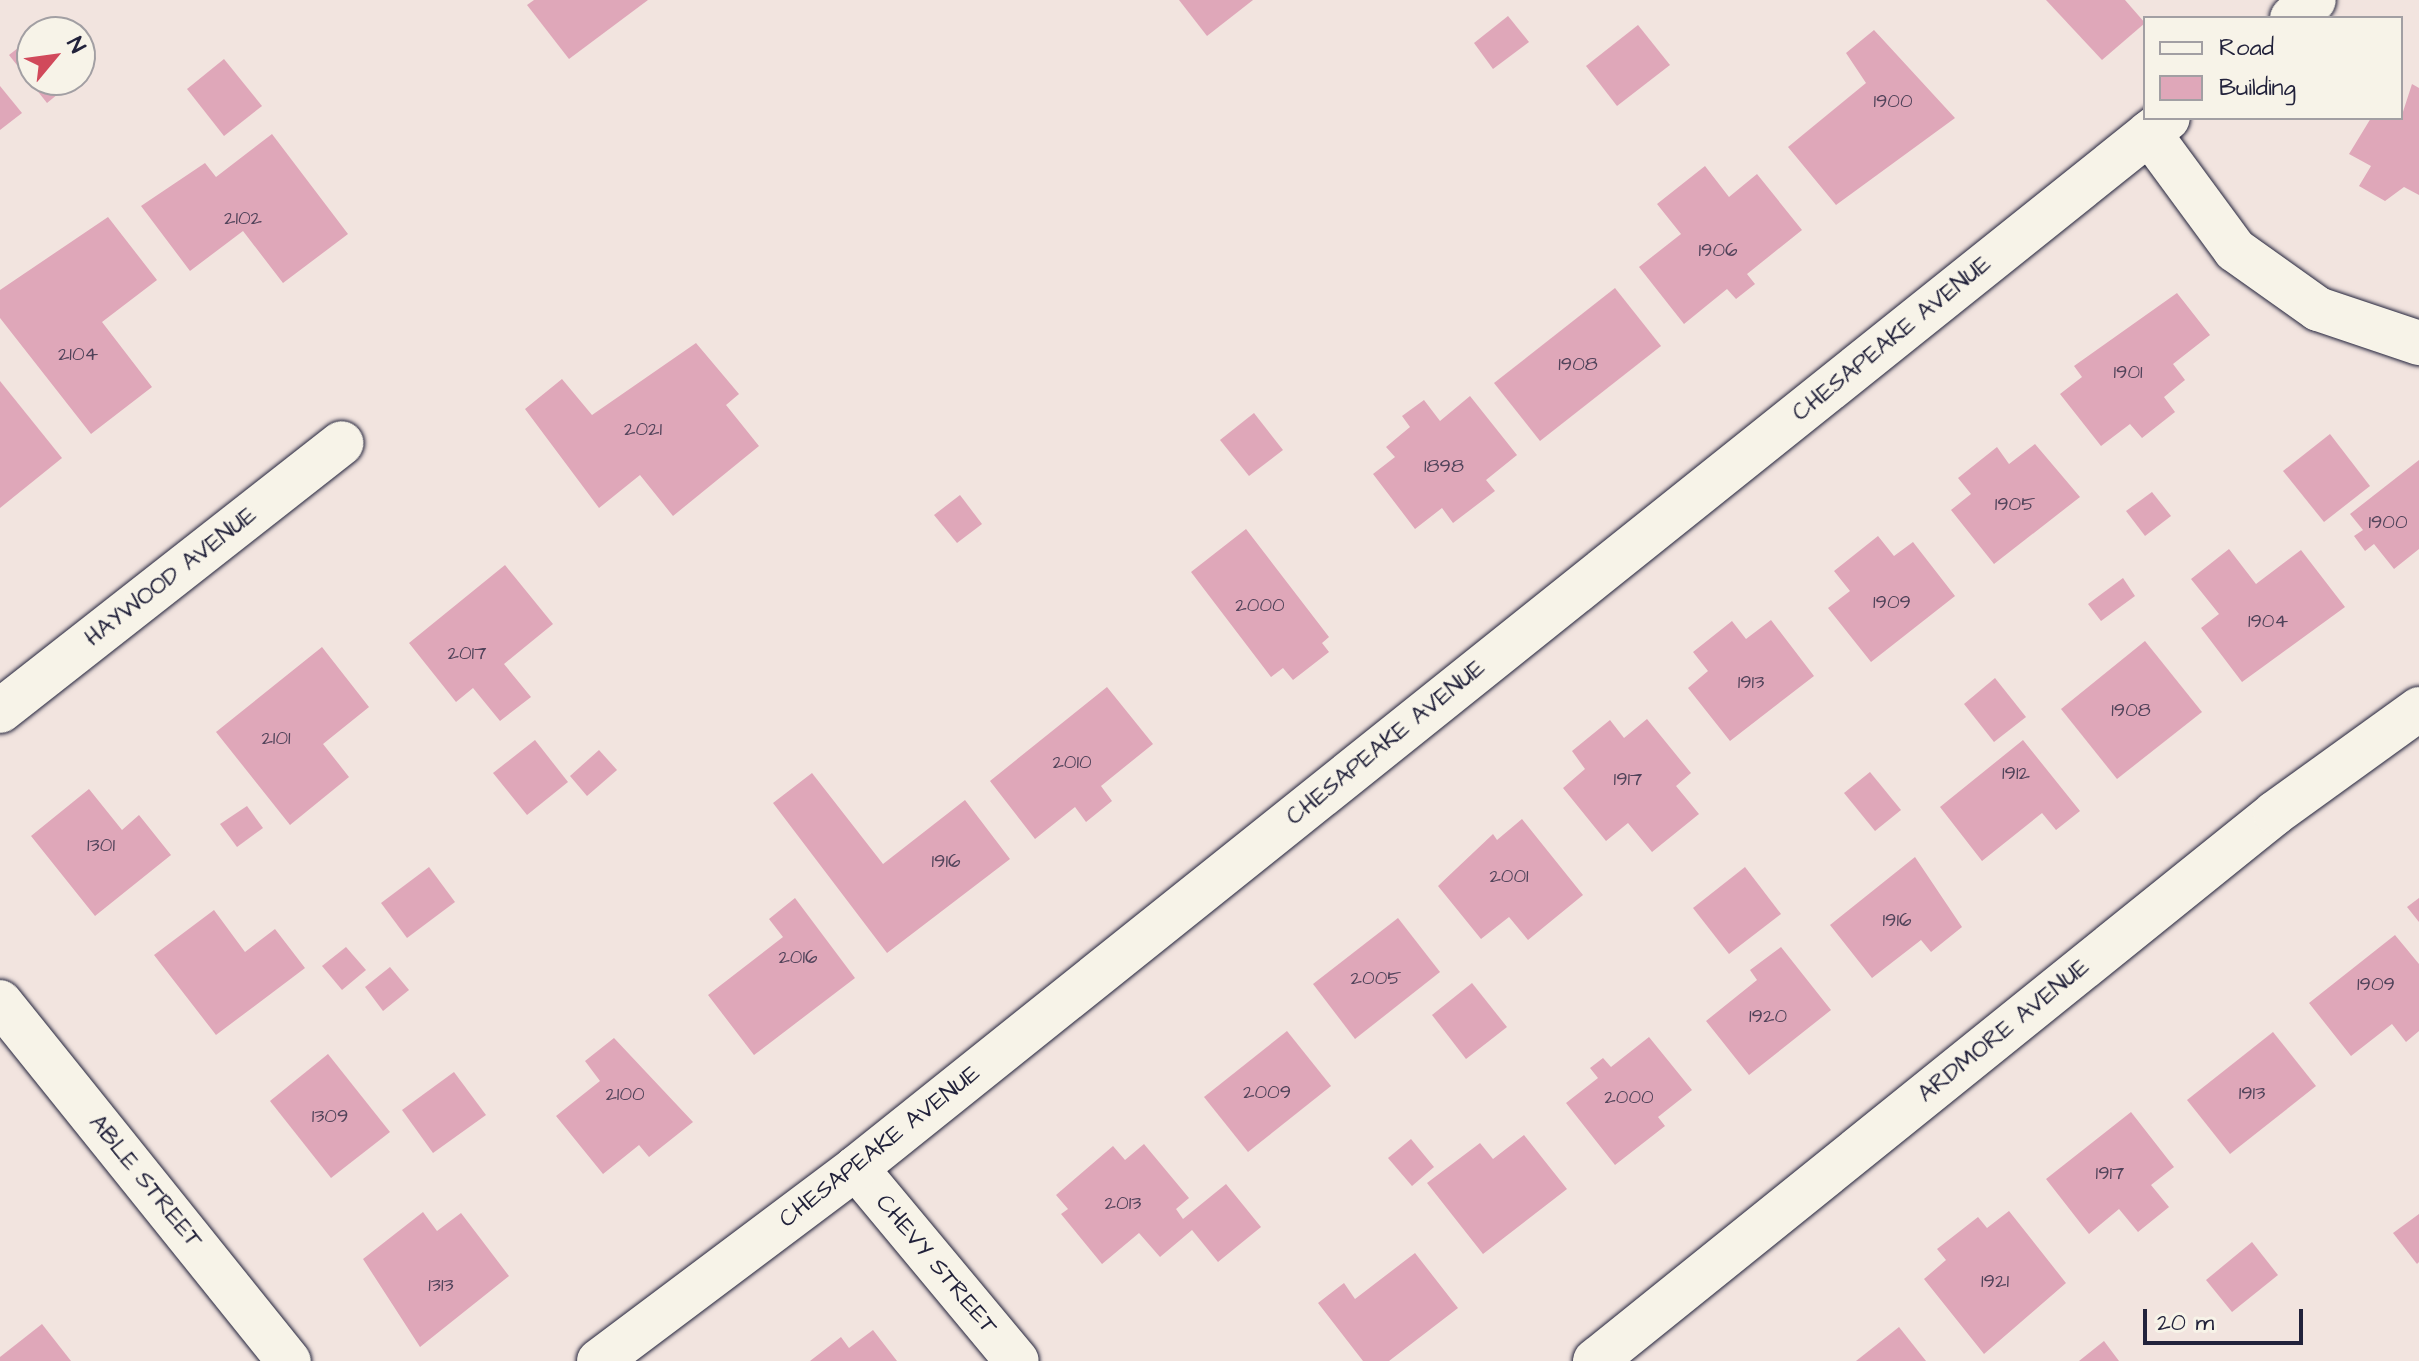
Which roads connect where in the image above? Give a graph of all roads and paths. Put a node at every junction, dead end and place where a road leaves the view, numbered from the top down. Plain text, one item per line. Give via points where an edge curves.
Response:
1 (2314, 0) edge
2 (2294, 16) edge
3 (2158, 126) edge
4 (2419, 343) edge
5 (342, 443) dead end
6 (2419, 709) edge
7 (0, 711) edge
8 (0, 1002) edge
9 (856, 1168) junction
10 (289, 1361) edge
11 (599, 1361) edge
12 (1017, 1361) edge
13 (1595, 1361) edge

1 - 2 street
3 - 4 street via 2235,250 2318,309
3 - 9 street, CHESAPEAKE AVENUE
5 - 7 street, HAYWOOD AVENUE
6 - 13 street, ARDMORE AVENUE via 2275,813
8 - 10 street, ABLE STREET
9 - 11 street, CHESAPEAKE AVENUE
9 - 12 street, CHEVY STREET

